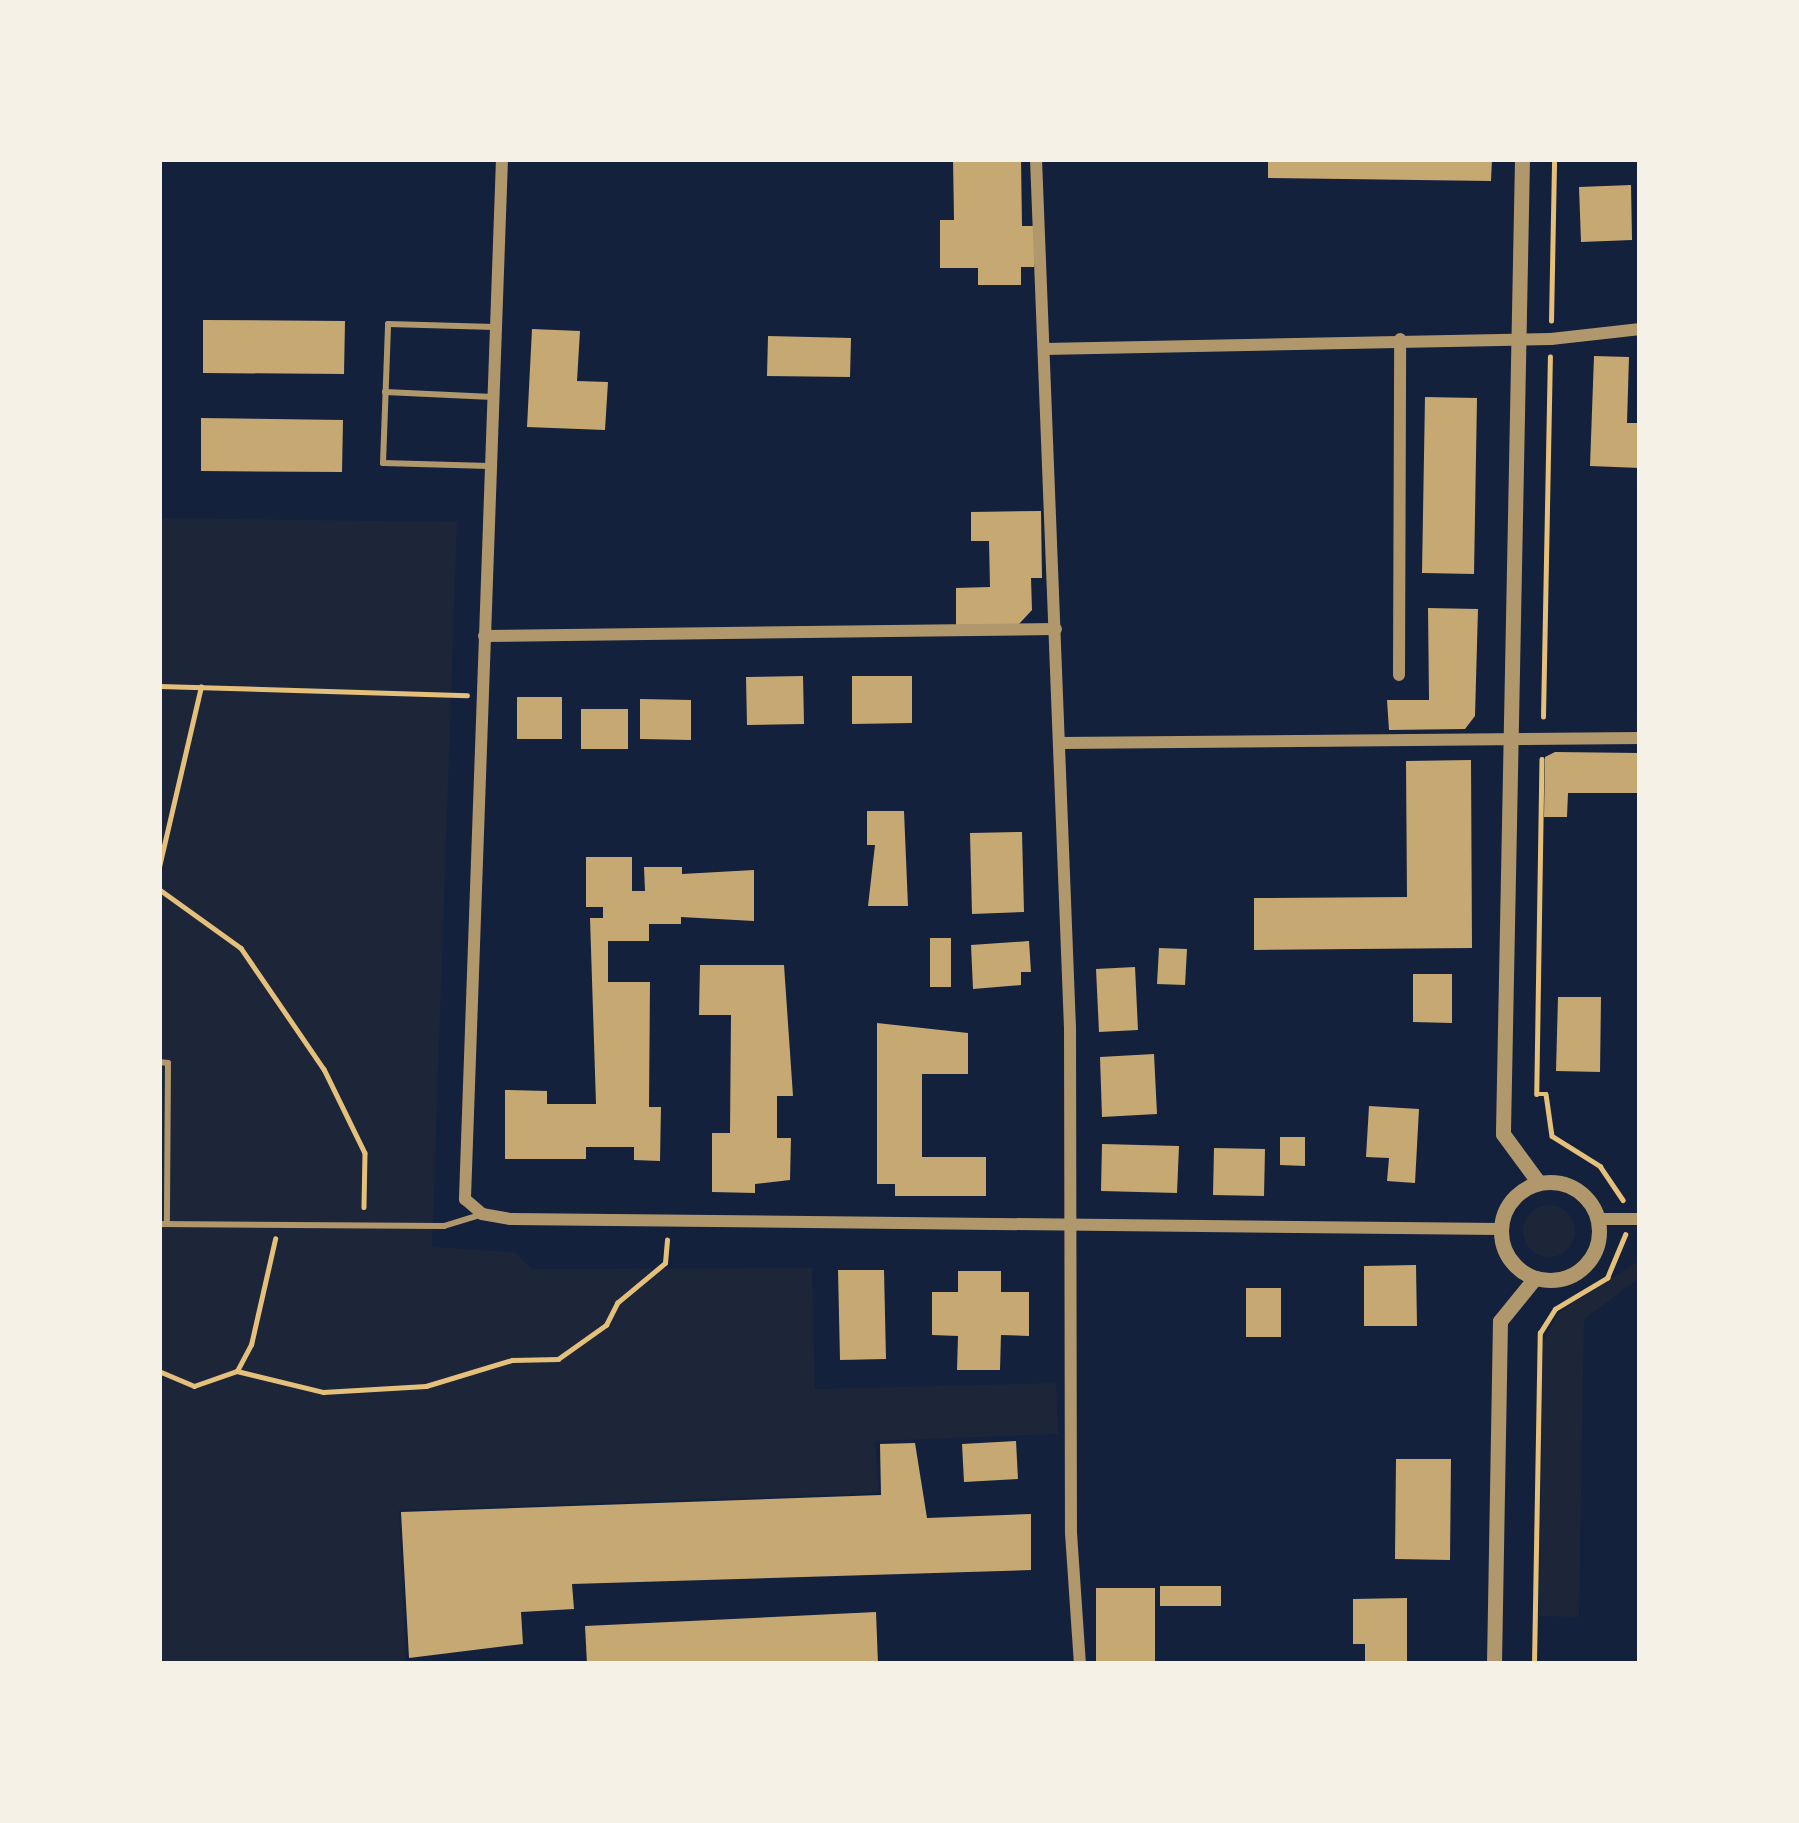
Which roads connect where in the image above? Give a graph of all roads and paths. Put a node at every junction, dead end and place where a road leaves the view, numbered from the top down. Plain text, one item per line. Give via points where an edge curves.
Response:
1 (502, 159) edge
2 (1036, 159) edge
3 (1522, 159) edge
4 (1554, 159) edge
5 (495, 327) junction
6 (1640, 329) edge
7 (1400, 339) junction
8 (1551, 339) junction
9 (1518, 340) junction
10 (1044, 349) junction
11 (386, 392) junction
12 (493, 397) junction
13 (490, 466) junction
14 (1056, 628) junction
15 (484, 636) junction
16 (1399, 675) dead end
17 (159, 686) edge
18 (201, 687) junction
19 (478, 695) junction
20 (1640, 738) edge
21 (1543, 741) junction
22 (1060, 743) junction
23 (1511, 743) junction
24 (159, 867) edge
25 (159, 889) edge
26 (159, 1062) edge
27 (1539, 1183) junction
28 (482, 1214) junction
29 (1633, 1218) edge
30 (1597, 1219) junction
31 (669, 1220) junction
32 (363, 1222) junction
33 (278, 1223) junction
34 (163, 1224) edge
35 (1067, 1224) junction
36 (1501, 1229) junction
37 (1535, 1278) junction
38 (159, 1371) edge
39 (236, 1371) junction
40 (1080, 1664) edge
41 (1494, 1664) edge
42 (1534, 1664) edge

1 - 5 street
2 - 10 street
3 - 9 street
4 - 8 path
5 - 11 lane via 388,324
5 - 12 street
6 - 8 street
7 - 9 street
7 - 10 street
7 - 16 street
8 - 9 street
8 - 21 path
9 - 23 street
10 - 14 street
11 - 12 lane
11 - 13 lane via 382,463
12 - 13 street
13 - 15 street
14 - 15 street
14 - 22 street
15 - 19 street
17 - 18 path
18 - 19 path
18 - 24 path
19 - 28 street via 460,1177 464,1199
20 - 21 street
21 - 23 street
21 - 29 path via 1537,1094 1546,1094 1552,1136 1609,1175
22 - 23 street
22 - 35 street
23 - 27 street via 1503,1134
25 - 32 path via 241,948 353,1116 365,1154
26 - 34 lane via 169,1063
27 - 30 street via 1580,1192
27 - 36 street via 1512,1200
28 - 31 street
28 - 32 lane via 444,1226
29 - 30 street
29 - 42 path via 1612,1271 1555,1309 1540,1333
30 - 37 street via 1596,1250 1584,1267 1556,1280
31 - 35 street
31 - 39 path via 665,1263 617,1303 606,1325 558,1358 512,1360 426,1385 323,1392
32 - 33 lane
33 - 34 lane
33 - 39 path via 251,1345
35 - 36 street
35 - 40 street
36 - 37 street via 1510,1260
37 - 41 street via 1500,1321
38 - 39 path via 194,1386

